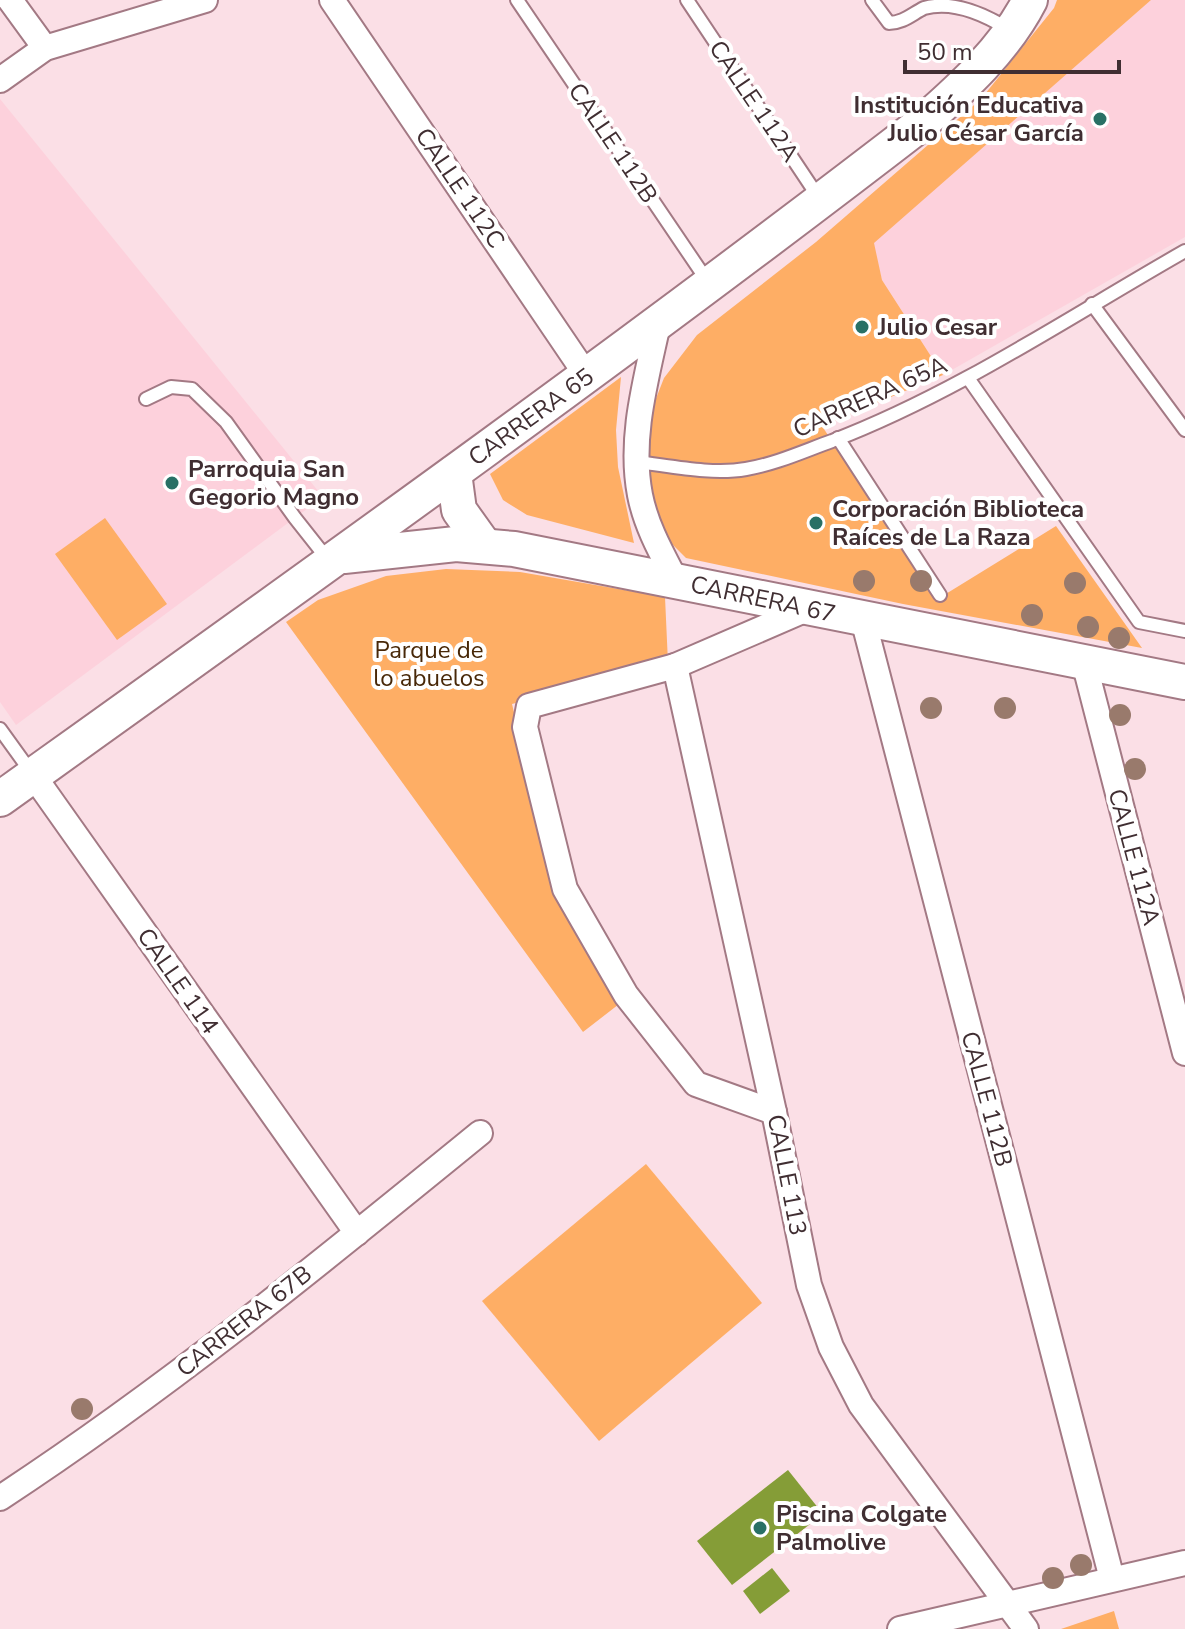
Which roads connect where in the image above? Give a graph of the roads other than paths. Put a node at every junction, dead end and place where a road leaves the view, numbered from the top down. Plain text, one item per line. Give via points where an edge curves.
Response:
1 (10, 0) edge
2 (205, 0) edge
3 (332, 0) edge
4 (517, 0) edge
5 (687, 0) edge
6 (872, 0) edge
7 (1030, 0) edge
8 (1011, 31) junction
9 (45, 48) junction
10 (0, 80) edge
11 (821, 201) junction
12 (1185, 251) edge
13 (710, 285) junction
14 (1092, 304) junction
15 (658, 324) junction
16 (587, 376) junction
17 (968, 378) junction
18 (146, 399) dead end
19 (1185, 430) edge
20 (838, 438) junction
21 (637, 462) junction
22 (454, 473) junction
23 (484, 545) junction
24 (335, 560) junction
25 (676, 581) junction
26 (940, 595) dead end
27 (807, 609) junction
28 (863, 619) junction
29 (1185, 631) edge
30 (1084, 662) junction
31 (675, 666) junction
32 (1185, 682) edge
33 (0, 729) edge
34 (33, 775) junction
35 (0, 799) edge
36 (1185, 1053) edge
37 (774, 1112) junction
38 (480, 1133) dead end
39 (357, 1233) junction
40 (0, 1498) edge
41 (1185, 1563) edge
42 (1112, 1579) junction
43 (1008, 1603) junction
44 (900, 1629) edge
45 (1026, 1629) edge

1 - 9 street
2 - 9 street
3 - 16 street, CALLE 112C
4 - 13 lane, CALLE 112B
5 - 11 lane, CALLE 112A
6 - 8 lane via 889,23 899,23 930,5 949,3 964,5
7 - 8 main road, CARRERA 65
8 - 11 main road, CARRERA 65 via 960,90
9 - 10 street
11 - 13 main road, CARRERA 65
12 - 14 lane, CARRERA 65A
13 - 15 main road, CARRERA 65
14 - 17 lane, CARRERA 65A
14 - 19 lane
15 - 16 main road, CARRERA 65
15 - 21 street via 639,417
16 - 22 main road, CARRERA 65
17 - 20 lane, CARRERA 65A
17 - 29 lane via 1139,622
18 - 24 lane via 171,387 192,389 226,422 295,518
20 - 21 lane, CARRERA 65A via 744,470
20 - 26 lane
21 - 25 street via 652,534
22 - 23 main road via 459,510
22 - 24 main road, CARRERA 65
23 - 24 main road, CARRERA 67 via 419,546
23 - 25 main road, CARRERA 67
24 - 34 main road, CARRERA 65
25 - 27 main road, CARRERA 67
27 - 28 main road, CARRERA 67
27 - 31 street
28 - 30 main road, CARRERA 67
28 - 42 street, CALLE 112B
30 - 32 main road, CARRERA 67
30 - 36 street, CALLE 112A
31 - 37 street, CALLE 113
31 - 37 street via 529,706 525,727 565,889 626,995 696,1084
33 - 34 lane, CALLE 114
34 - 35 main road, CARRERA 65
34 - 39 street, CALLE 114
37 - 43 street, CALLE 113 via 809,1285 831,1347 861,1405
38 - 39 street, CARRERA 67B
39 - 40 street, CARRERA 67B via 130,1409
41 - 42 street
42 - 43 street
43 - 44 street
43 - 45 street, CALLE 113

